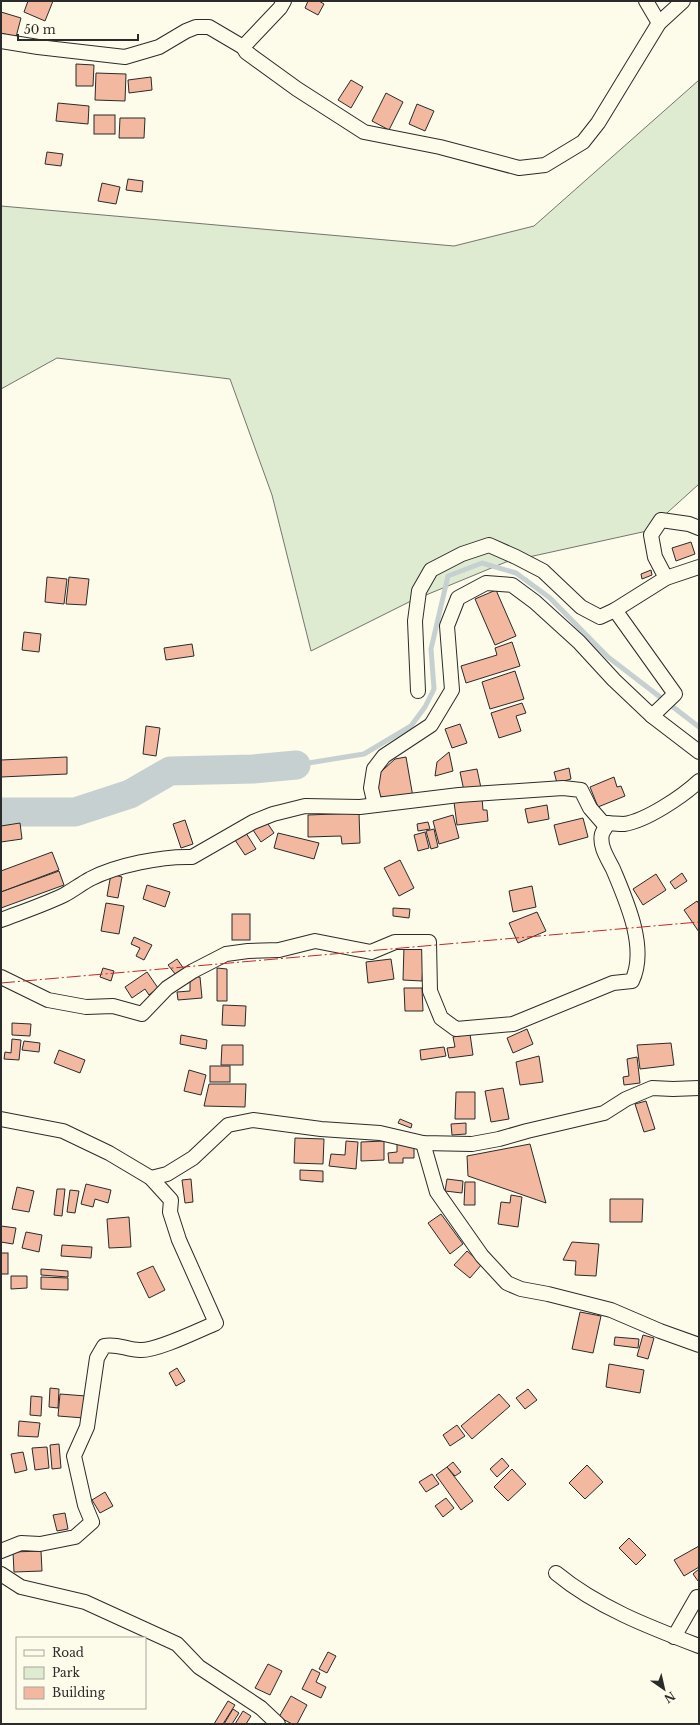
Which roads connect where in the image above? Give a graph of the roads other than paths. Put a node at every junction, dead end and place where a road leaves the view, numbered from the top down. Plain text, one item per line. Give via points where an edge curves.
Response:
1 (284, 1) edge
2 (646, 1) edge
3 (683, 1) edge
4 (660, 23) junction
5 (1, 41) edge
6 (243, 47) junction
7 (699, 528) edge
8 (699, 567) edge
9 (666, 578) junction
10 (615, 610) junction
11 (418, 691) dead end
12 (652, 716) junction
13 (699, 752) edge
14 (699, 781) edge
15 (374, 805) junction
16 (608, 823) junction
17 (1, 920) edge
18 (1, 977) edge
19 (699, 1088) edge
20 (1, 1119) edge
21 (423, 1143) junction
22 (151, 1178) junction
23 (699, 1346) edge
24 (1, 1551) edge
25 (556, 1573) dead end
26 (1, 1574) edge
27 (697, 1597) dead end
28 (674, 1637) junction
29 (699, 1646) edge
30 (278, 1724) edge

1 - 6 street
2 - 4 street
3 - 4 street
4 - 6 street via 598,123 583,142 545,165 519,168 440,147 364,132 297,89 246,52
5 - 6 street via 38,48 126,57 159,47 196,27 208,27
7 - 9 street via 660,520 651,535 655,557
8 - 9 street
9 - 10 street
10 - 11 street via 600,617 594,614 581,607 543,571 489,545 462,554 431,570 419,591 415,621
10 - 12 street via 675,694
12 - 13 street
12 - 15 street via 579,642 535,602 512,584 486,582 458,598 447,626 452,690 431,725 384,756 374,769 371,788
14 - 16 street via 687,793 653,813 625,824
15 - 16 street via 459,795 563,788 580,790 603,824
15 - 17 street via 306,806 273,814 253,822 192,857 117,869 31,909
16 - 18 street via 602,834 603,848 630,910 636,942 636,972 632,981 606,985 513,1024 456,1029 441,1018 430,991 429,942 395,942 371,952 315,941 279,950 226,954 167,988 142,1014 113,1006 86,1007 48,1000
19 - 21 street via 652,1088 604,1113 499,1139 472,1144
20 - 22 street via 62,1131 109,1153
21 - 22 street via 380,1132 321,1129 253,1120 228,1125 193,1158 167,1174
21 - 23 street via 437,1192 482,1256 507,1283 521,1289 611,1310
22 - 24 street via 171,1200 170,1212 179,1240 216,1323 170,1343 141,1351 113,1344 104,1346 97,1358 87,1427 74,1456 85,1505 92,1522 75,1537 40,1544 21,1543
25 - 28 street via 574,1588 627,1617
26 - 30 street via 21,1587 85,1602 177,1644 199,1667 261,1708
27 - 28 street
28 - 29 street

